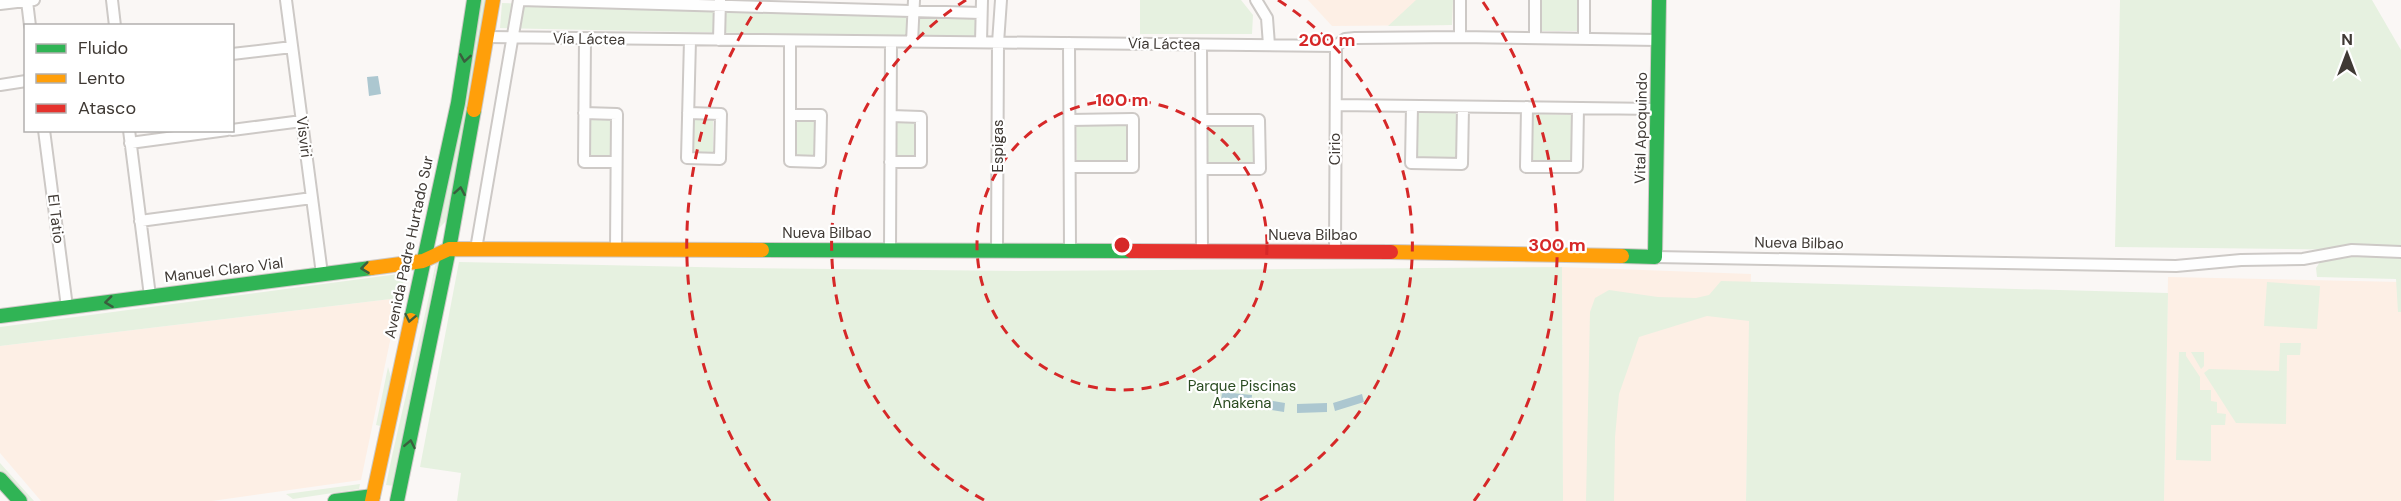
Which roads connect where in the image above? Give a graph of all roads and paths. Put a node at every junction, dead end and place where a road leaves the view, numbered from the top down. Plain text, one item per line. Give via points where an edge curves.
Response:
1 (30, 0) edge
2 (112, 0) edge
3 (286, 0) edge
4 (474, 0) edge
5 (493, 0) edge
6 (520, 0) edge
7 (982, 0) edge
8 (1001, 0) edge
9 (1460, 0) edge
10 (1536, 0) edge
11 (1584, 0) edge
12 (1659, 0) edge
13 (1261, 2) edge
14 (720, 3) edge
15 (0, 4) edge
16 (914, 6) edge
17 (981, 13) junction
18 (30, 24) edge
19 (115, 24) edge
20 (488, 37) junction
21 (1460, 37) junction
22 (513, 38) junction
23 (1536, 38) junction
24 (585, 39) junction
25 (690, 39) junction
26 (1584, 39) junction
27 (719, 40) junction
28 (1658, 40) junction
29 (790, 41) junction
30 (891, 42) junction
31 (912, 42) junction
32 (981, 42) junction
33 (998, 43) junction
34 (1069, 43) junction
35 (1201, 45) junction
36 (1269, 45) junction
37 (1336, 46) junction
38 (292, 47) junction
39 (234, 54) edge
40 (24, 81) edge
41 (0, 85) edge
42 (1336, 105) junction
43 (1412, 106) junction
44 (1463, 107) junction
45 (1527, 107) junction
46 (1578, 108) junction
47 (1658, 109) junction
48 (584, 113) junction
49 (688, 113) junction
50 (790, 115) junction
51 (891, 116) junction
52 (1070, 120) junction
53 (1201, 120) junction
54 (302, 121) junction
55 (234, 130) edge
56 (44, 132) edge
57 (129, 132) edge
58 (212, 132) edge
59 (130, 143) junction
60 (616, 162) junction
61 (890, 162) junction
62 (1070, 167) junction
63 (1202, 169) junction
64 (312, 198) junction
65 (140, 221) junction
66 (449, 249) junction
67 (476, 249) junction
68 (616, 249) junction
69 (890, 250) junction
70 (997, 250) junction
71 (1070, 251) junction
72 (1202, 251) junction
73 (1335, 251) junction
74 (2401, 252) edge
75 (1655, 257) junction
76 (423, 261) junction
77 (322, 274) junction
78 (150, 296) junction
79 (67, 307) junction
80 (0, 316) edge
81 (0, 479) edge
82 (374, 499) edge
83 (20, 501) edge
84 (335, 501) edge
85 (397, 501) edge

1 - 15 street
1 - 18 street
2 - 19 street
3 - 38 street, Visviri
4 -> 76 street, Avenida Padre Hurtado Sur via 458,103
5 - 20 street
6 - 14 street
6 - 22 street
7 - 17 street
8 - 33 street, Espigas
9 - 21 street
10 - 23 street
11 - 26 street
12 - 28 street, Vital Apoquindo
13 - 36 street via 1270,28
14 - 16 street
14 - 27 street
16 - 17 street
16 - 31 street
17 - 32 street
20 - 22 street, Vía Láctea
66 -> 20 street
21 - 23 street, Vía Láctea
21 - 37 street, Vía Láctea via 1355,38
22 - 24 street, Vía Láctea
22 - 67 street
23 - 26 street, Vía Láctea
24 - 25 street, Vía Láctea
24 - 48 street
25 - 27 street, Vía Láctea
25 - 49 street
26 - 28 street, Vía Láctea
27 - 29 street, Vía Láctea
28 - 47 street, Vital Apoquindo
29 - 30 street, Vía Láctea
29 - 50 street
30 - 31 street, Vía Láctea
30 - 51 street
31 - 32 street, Vía Láctea
32 - 33 street, Vía Láctea
33 - 34 street, Vía Láctea
33 - 70 street, Espigas
34 - 35 street, Vía Láctea
34 - 52 street
35 - 36 street, Vía Láctea
35 - 53 street
36 - 37 street, Vía Láctea
37 - 42 street, Cirio
38 - 39 street
38 - 54 street, Visviri
40 - 41 street
42 - 43 street
42 - 73 street, Cirio
43 - 44 street
43 - 44 street via 1411,163 1432,164 1462,164
44 - 45 street
45 - 46 street
45 - 46 street via 1526,167 1577,167
46 - 47 street
47 - 75 street, Vital Apoquindo
48 - 60 street via 584,162
48 - 60 street via 617,114
49 - 49 street via 721,114 720,159 687,158
50 - 50 street via 820,115 820,162 790,161
51 - 61 street
51 - 61 street via 921,117 921,162
52 - 62 street
52 - 62 street via 1133,119 1133,167
53 - 63 street
53 - 63 street via 1260,120 1260,169
54 - 55 street
54 - 64 street, Visviri
56 - 79 street, El Tatio
57 - 59 street
58 - 59 street
59 - 65 street
60 - 68 street
61 - 69 street
62 - 71 street
63 - 72 street
64 - 65 street
64 - 77 street, Visviri
65 - 78 street
66 - 67 street, Nueva Bilbao
66 - 76 street, Manuel Claro Vial
85 -> 66 street
67 - 68 street, Nueva Bilbao
68 - 69 street, Nueva Bilbao
69 - 70 street, Nueva Bilbao
70 - 71 street, Nueva Bilbao
71 - 72 street, Nueva Bilbao
72 - 73 street, Nueva Bilbao
73 - 75 street, Nueva Bilbao
74 - 75 street, Nueva Bilbao via 2352,250 2303,260 2176,266
76 -> 77 street, Manuel Claro Vial
76 -> 82 street, Avenida Padre Hurtado Sur
77 - 78 street, Manuel Claro Vial
78 -> 79 street, Manuel Claro Vial
79 - 80 street, Manuel Claro Vial
81 - 83 street
82 - 84 street

